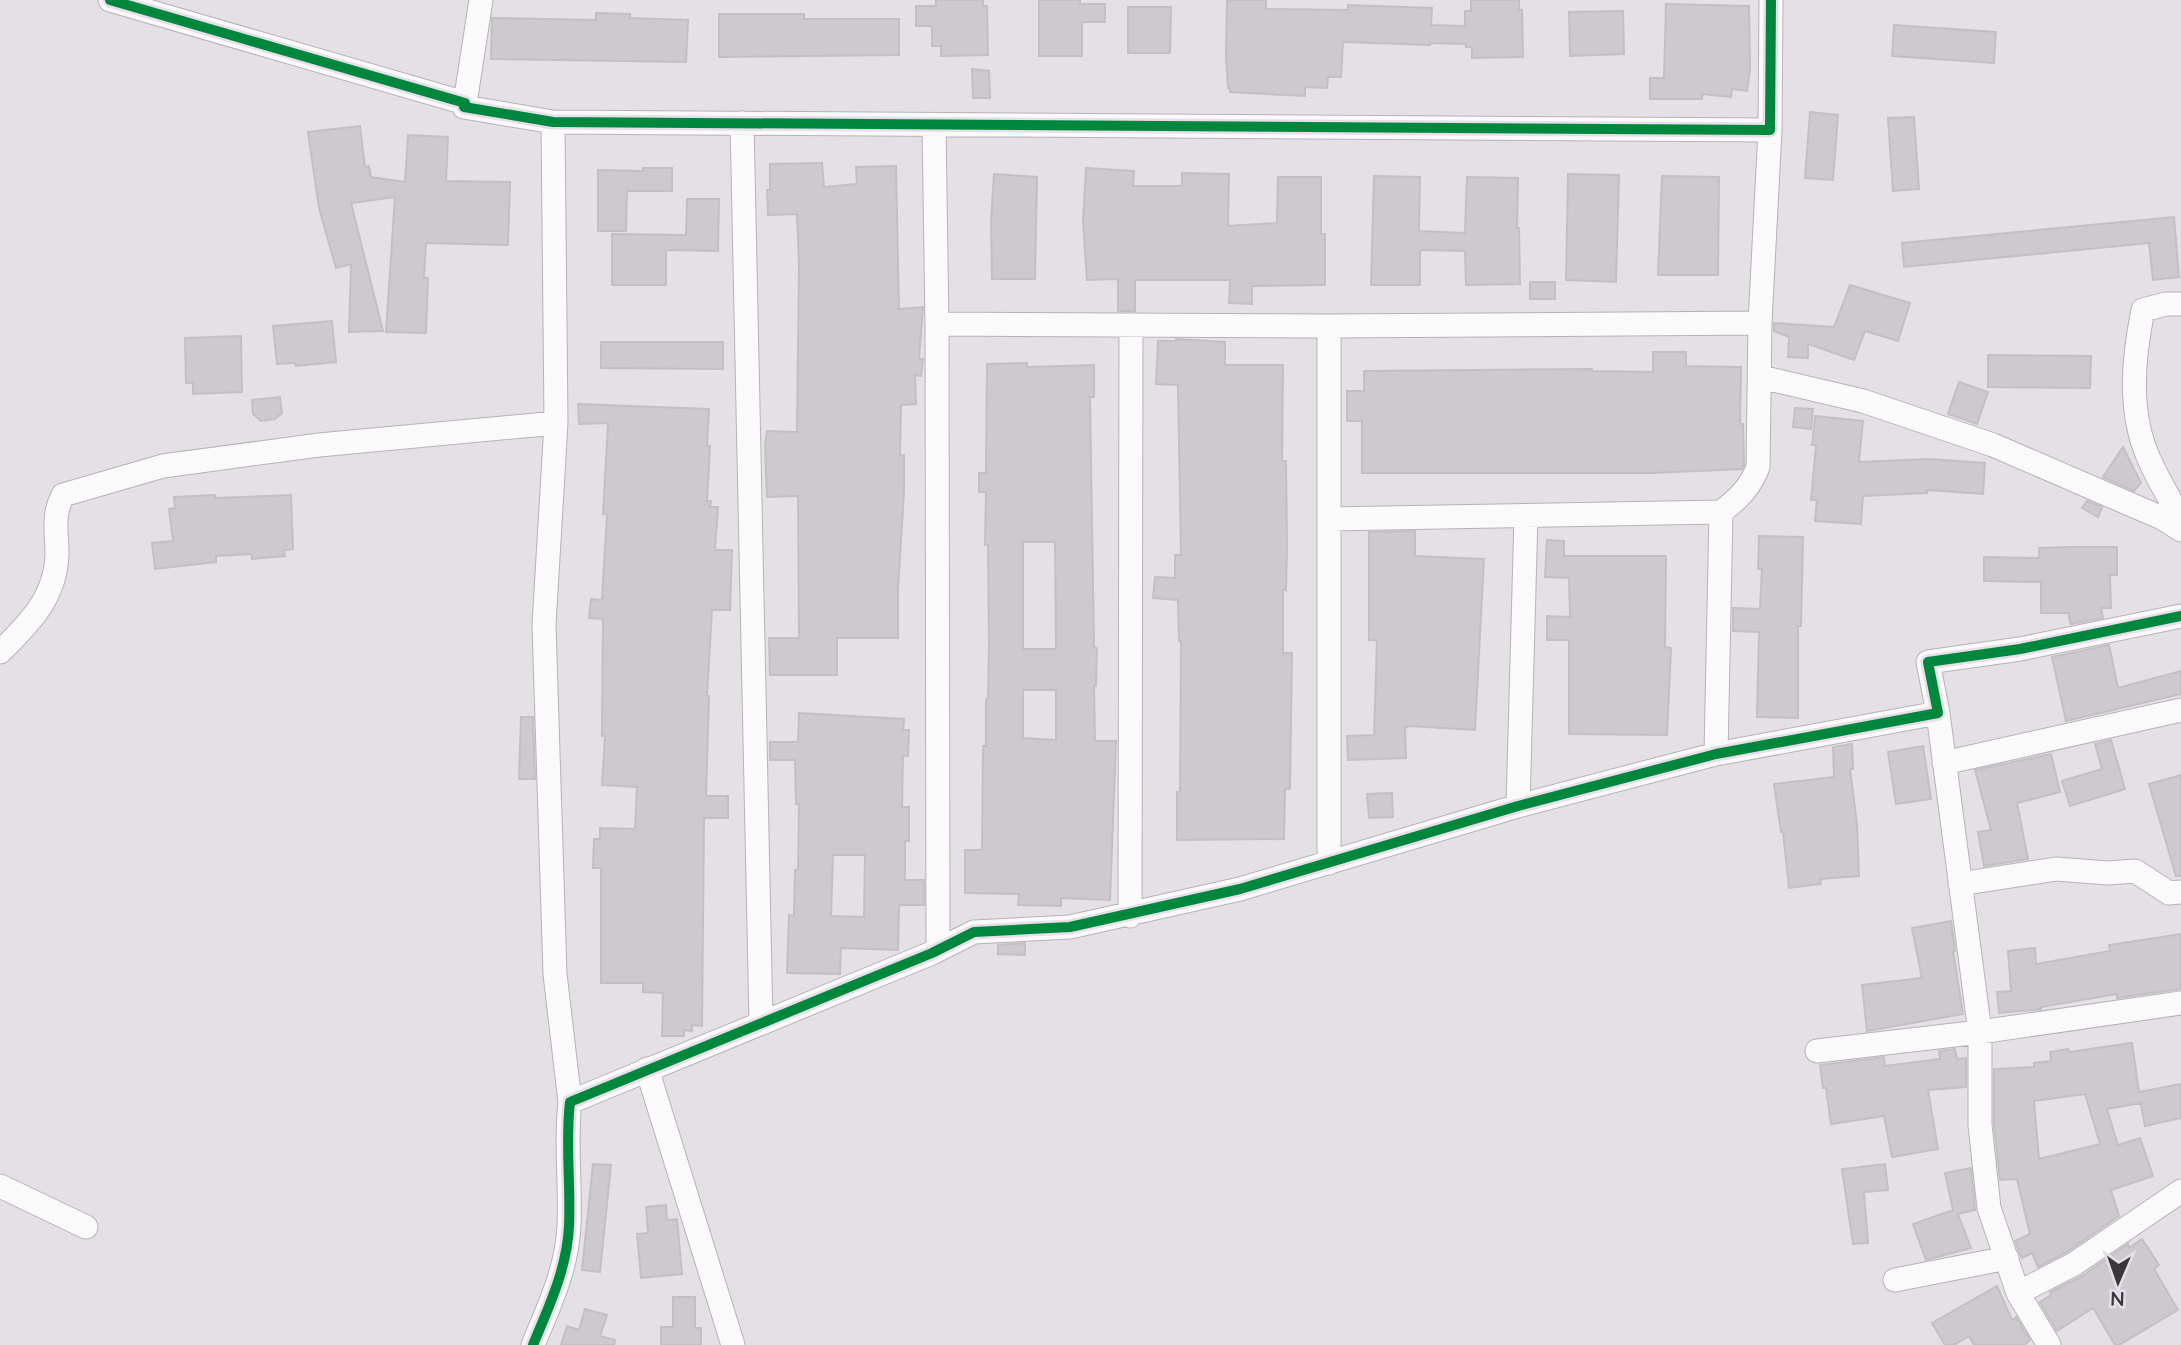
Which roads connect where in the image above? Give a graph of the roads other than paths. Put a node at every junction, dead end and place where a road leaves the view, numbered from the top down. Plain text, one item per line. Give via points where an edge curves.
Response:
1 (110, 0) edge
2 (481, 0) edge
3 (1771, 0) edge
4 (465, 103) junction
5 (553, 122) junction
6 (742, 123) junction
7 (934, 125) junction
8 (1770, 130) junction
9 (2181, 304) edge
10 (1760, 323) junction
11 (937, 324) junction
12 (1131, 325) junction
13 (1329, 326) junction
14 (1761, 377) junction
15 (556, 423) junction
16 (1721, 512) junction
17 (1526, 516) junction
18 (1329, 519) junction
19 (2181, 521) edge
20 (2181, 530) edge
21 (2181, 616) edge
22 (0, 652) edge
23 (2181, 710) edge
24 (1938, 713) junction
25 (1716, 754) junction
26 (1944, 764) junction
27 (1518, 806) junction
28 (1329, 863) junction
29 (1960, 884) junction
30 (2181, 892) edge
31 (1130, 916) junction
32 (937, 948) junction
33 (2181, 1003) edge
34 (761, 1023) junction
35 (1980, 1032) junction
36 (1817, 1051) dead end
37 (647, 1069) junction
38 (570, 1102) junction
39 (0, 1186) edge
40 (2181, 1191) edge
41 (86, 1227) dead end
42 (2007, 1258) junction
43 (1895, 1280) dead end
44 (2018, 1293) junction
45 (533, 1345) edge
46 (733, 1345) edge
47 (2049, 1345) edge

1 - 4 street
2 - 4 street
3 - 8 street
4 - 5 street via 464,107
5 - 6 street
5 - 15 street
6 - 7 street
6 - 34 street
7 - 8 street
7 - 11 street
8 - 10 street
9 - 19 street via 2143,310 2134,405 2148,458
10 - 13 street
10 - 14 street
11 - 12 street
11 - 32 street
12 - 13 street
12 - 31 street
13 - 18 street
14 - 16 street via 1758,467 1752,483
14 - 20 street via 1863,401 1993,445
15 - 22 street via 163,466 63,495 56,508 55,572 48,596 34,619
15 - 38 street via 544,625 555,974
16 - 17 street
16 - 25 street
17 - 18 street
17 - 27 street
18 - 28 street
21 - 24 street via 2020,649 1928,662
23 - 26 street
24 - 25 street
24 - 26 street
25 - 27 street
26 - 29 street
27 - 28 street
28 - 31 street
29 - 30 street via 2056,869 2135,871 2169,893
29 - 35 street
31 - 32 street via 1070,927 974,932
32 - 34 street
33 - 35 street
34 - 37 street
35 - 36 street
35 - 42 street via 1980,1125 1989,1208
37 - 38 street
37 - 46 street
38 - 45 street via 569,1226 563,1269
39 - 41 street
40 - 44 street via 2074,1264
42 - 43 street
42 - 44 street
44 - 47 street

